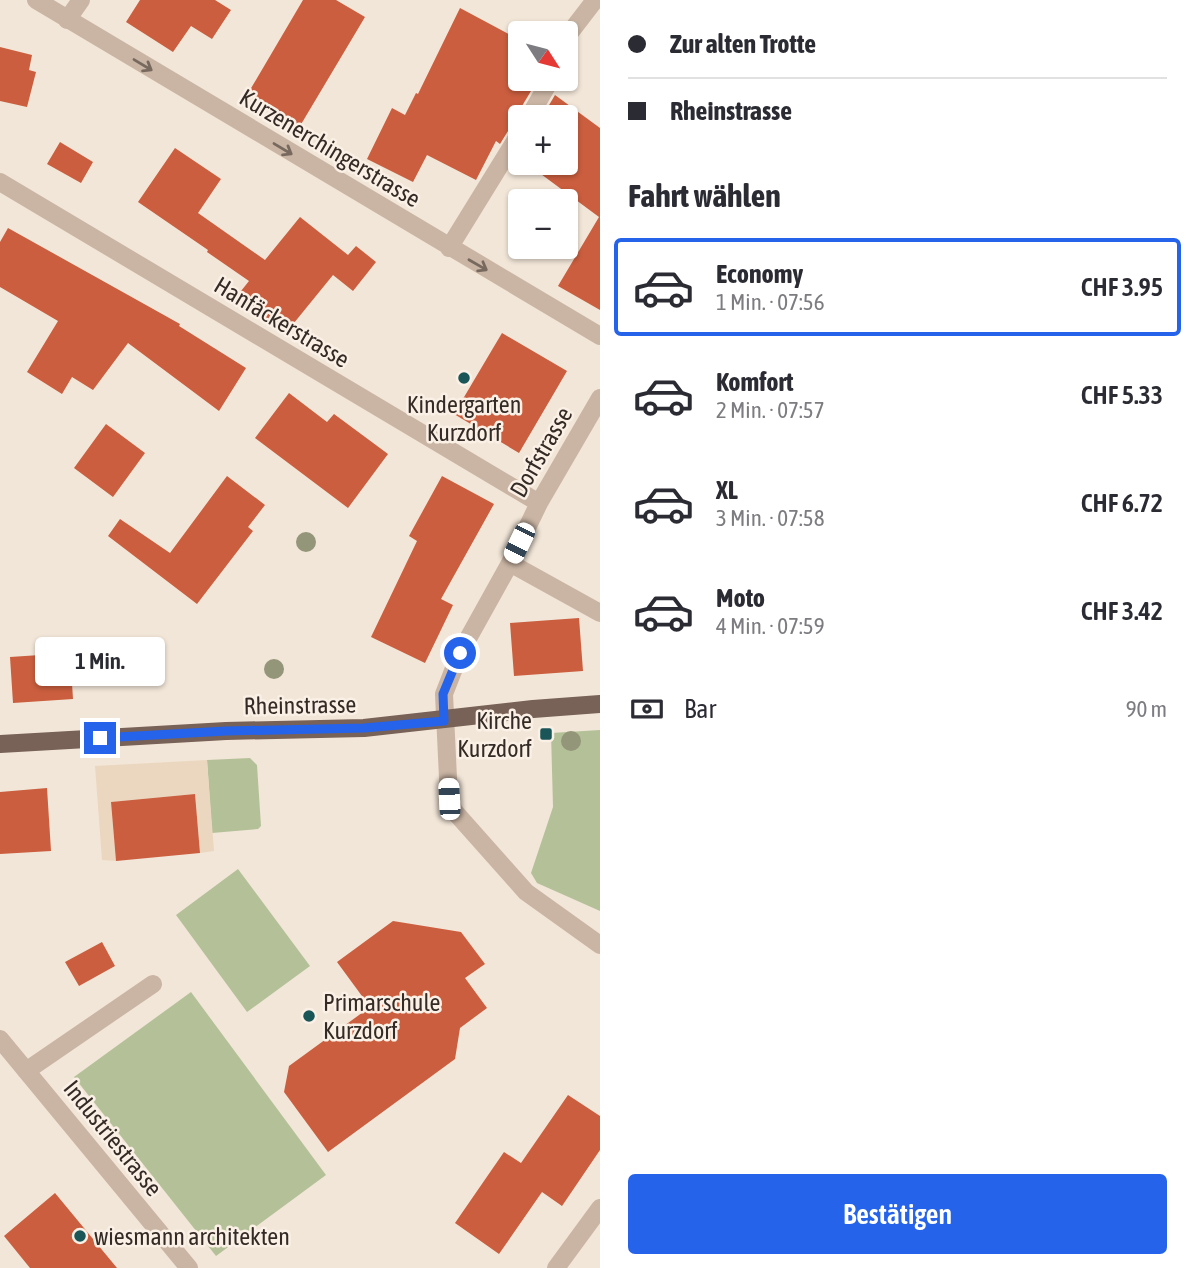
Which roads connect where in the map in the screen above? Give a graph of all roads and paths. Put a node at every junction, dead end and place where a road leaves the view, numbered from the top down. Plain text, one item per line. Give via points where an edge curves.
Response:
1 (36, 0) edge
2 (81, 0) edge
3 (595, 0) edge
4 (67, 20) junction
5 (578, 22) edge
6 (508, 152) edge
7 (0, 182) edge
8 (449, 248) junction
9 (600, 336) edge
10 (600, 398) edge
11 (539, 503) junction
12 (510, 563) junction
13 (600, 613) edge
14 (600, 704) edge
15 (444, 721) junction
16 (0, 744) edge
17 (600, 945) edge
18 (153, 984) dead end
19 (0, 1039) edge
20 (26, 1071) junction
21 (600, 1208) edge
22 (189, 1268) edge
23 (556, 1268) edge

1 - 4 street, Kurzenerchingerstrasse
2 - 4 street
3 - 5 street
4 -> 8 street, Kurzenerchingerstrasse
6 - 8 street
7 - 11 street, Hanfäckerstrasse
8 -> 9 street, Kurzenerchingerstrasse
10 - 11 street, Dorfstrasse
11 - 12 street, Dorfstrasse
12 - 13 street
12 - 15 street, Dorfstrasse via 460,653 443,694
14 - 15 main road, Rheinstrasse
15 - 16 main road, Rheinstrasse
15 - 17 street, Dorfstrasse via 449,799 454,811 526,892
18 - 20 street
19 - 20 street, Industriestrasse
20 - 22 street, Industriestrasse
21 - 23 street

